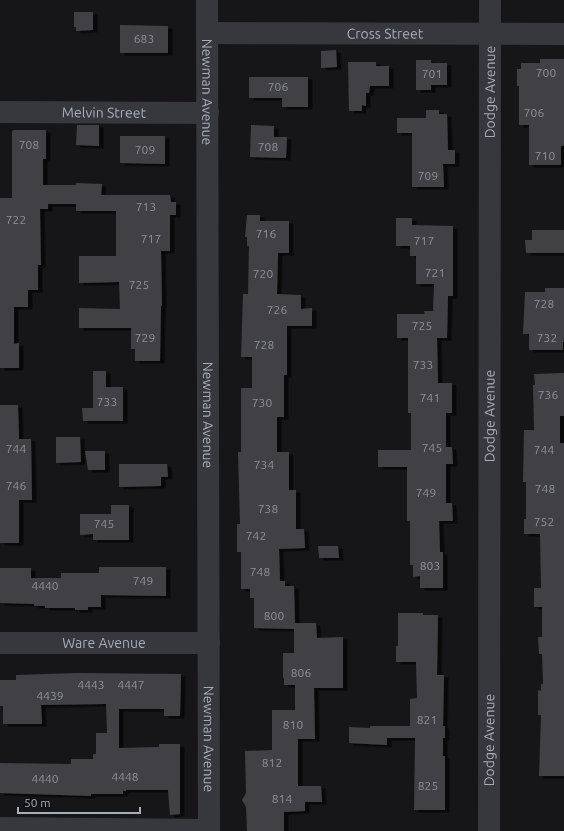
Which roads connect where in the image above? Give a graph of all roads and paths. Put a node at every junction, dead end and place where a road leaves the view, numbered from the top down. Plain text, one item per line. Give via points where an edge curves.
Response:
1 (207, 0) edge
2 (490, 0) edge
3 (207, 33) junction
4 (489, 33) junction
5 (564, 34) edge
6 (0, 112) edge
7 (208, 113) junction
8 (0, 643) edge
9 (209, 643) junction
10 (0, 828) edge
11 (209, 830) edge
12 (489, 831) edge

1 - 3 street, Newman Avenue
2 - 4 street, Dodge Avenue
3 - 4 street, Cross Street
3 - 7 street, Newman Avenue
4 - 5 street, Cross Street
4 - 12 street, Dodge Avenue
6 - 7 street, Melvin Street
7 - 9 street, Newman Avenue
8 - 9 street, Ware Avenue
9 - 11 street, Newman Avenue
10 - 11 street

